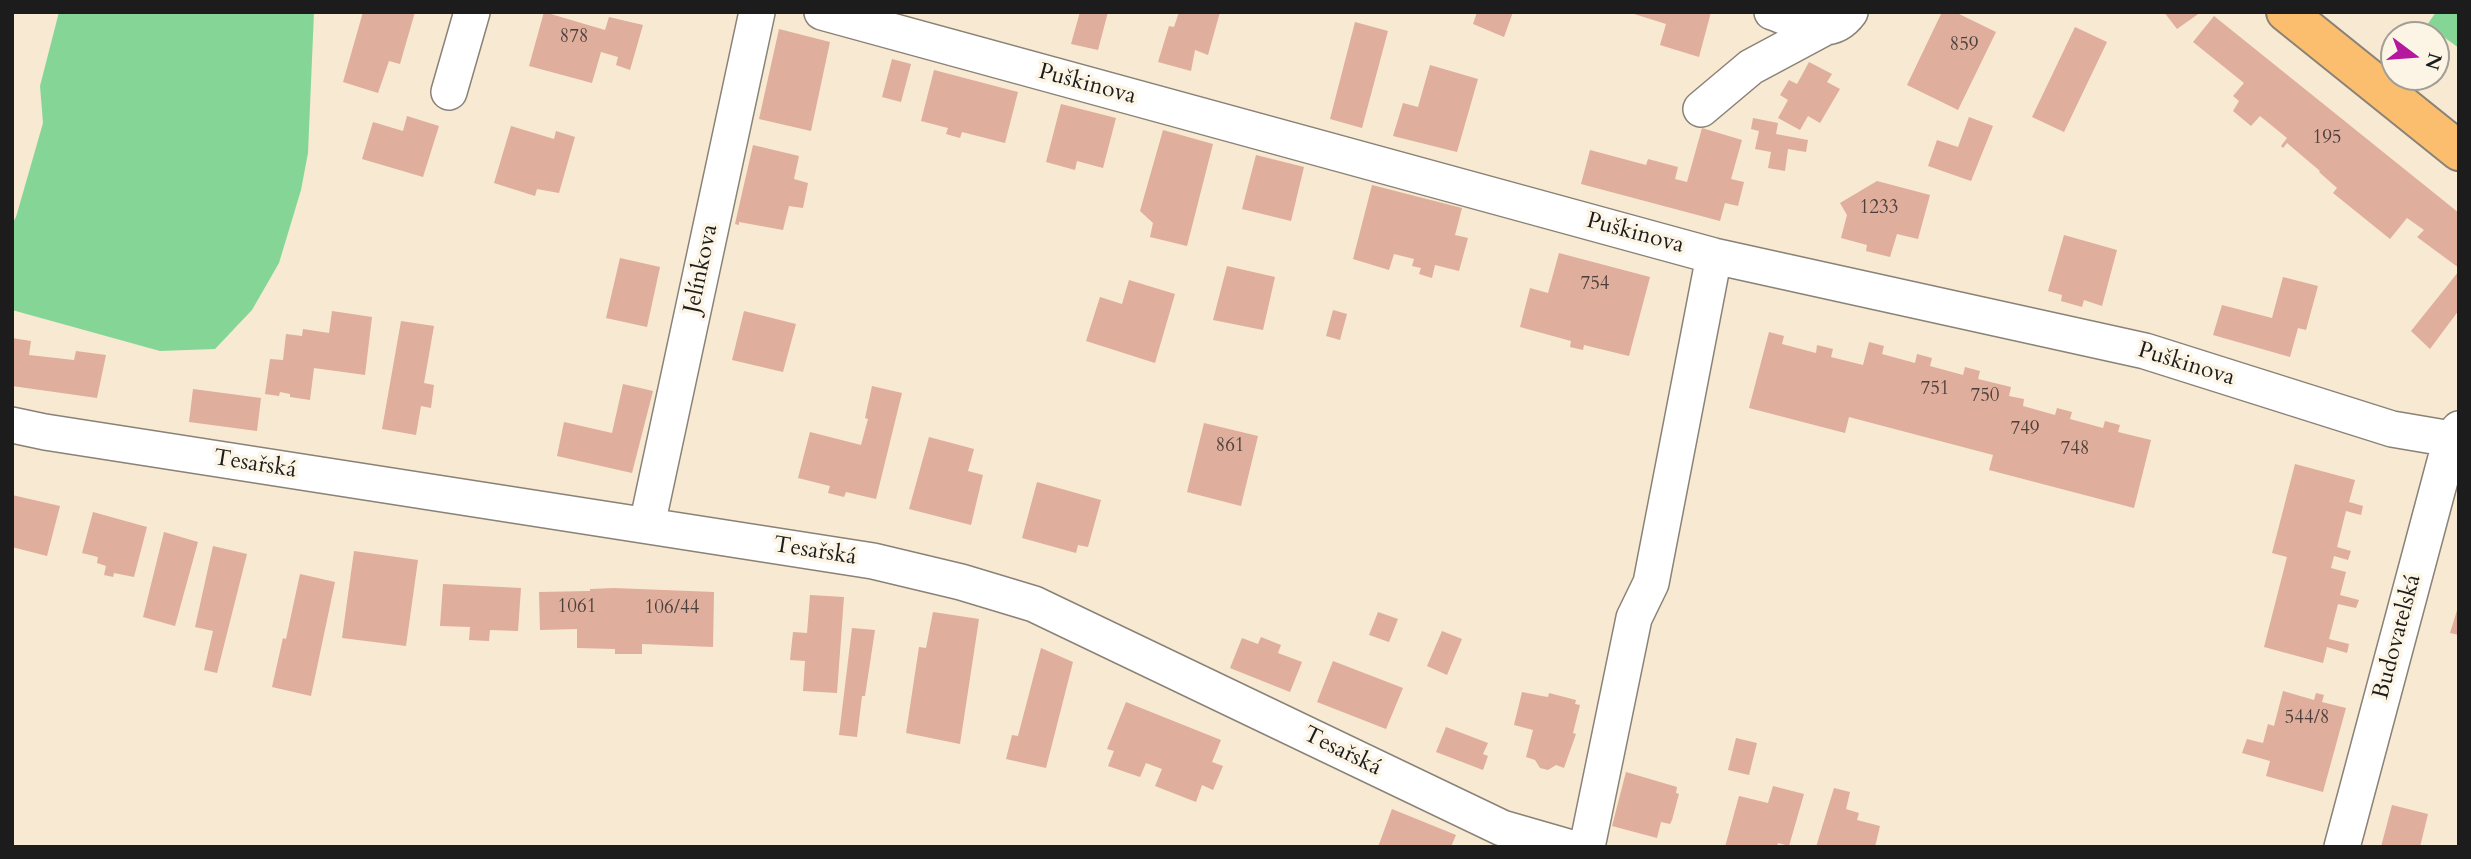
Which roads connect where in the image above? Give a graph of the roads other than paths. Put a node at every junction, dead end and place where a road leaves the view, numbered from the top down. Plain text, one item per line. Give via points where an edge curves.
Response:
1 (472, 12) edge
2 (757, 12) edge
3 (822, 12) edge
4 (1772, 12) edge
5 (2286, 12) edge
6 (1836, 21) edge
7 (449, 92) dead end
8 (1701, 109) dead end
9 (2459, 151) edge
10 (1714, 256) junction
11 (12, 425) edge
12 (2455, 434) edge
13 (647, 525) junction
14 (1568, 847) edge
15 (1587, 847) edge
16 (2343, 847) edge

1 - 7 street
2 - 13 street, Jelínkova
3 - 10 street, Puškinova
4 - 6 street
5 - 9 main road
6 - 8 street via 1751,67
10 - 12 street, Puškinova via 2145,351 2392,429
10 - 15 street via 1651,583 1634,618
11 - 13 street, Tesařská
12 - 16 street, Budovatelská
13 - 14 street, Tesařská via 873,561 1034,604 1502,828

